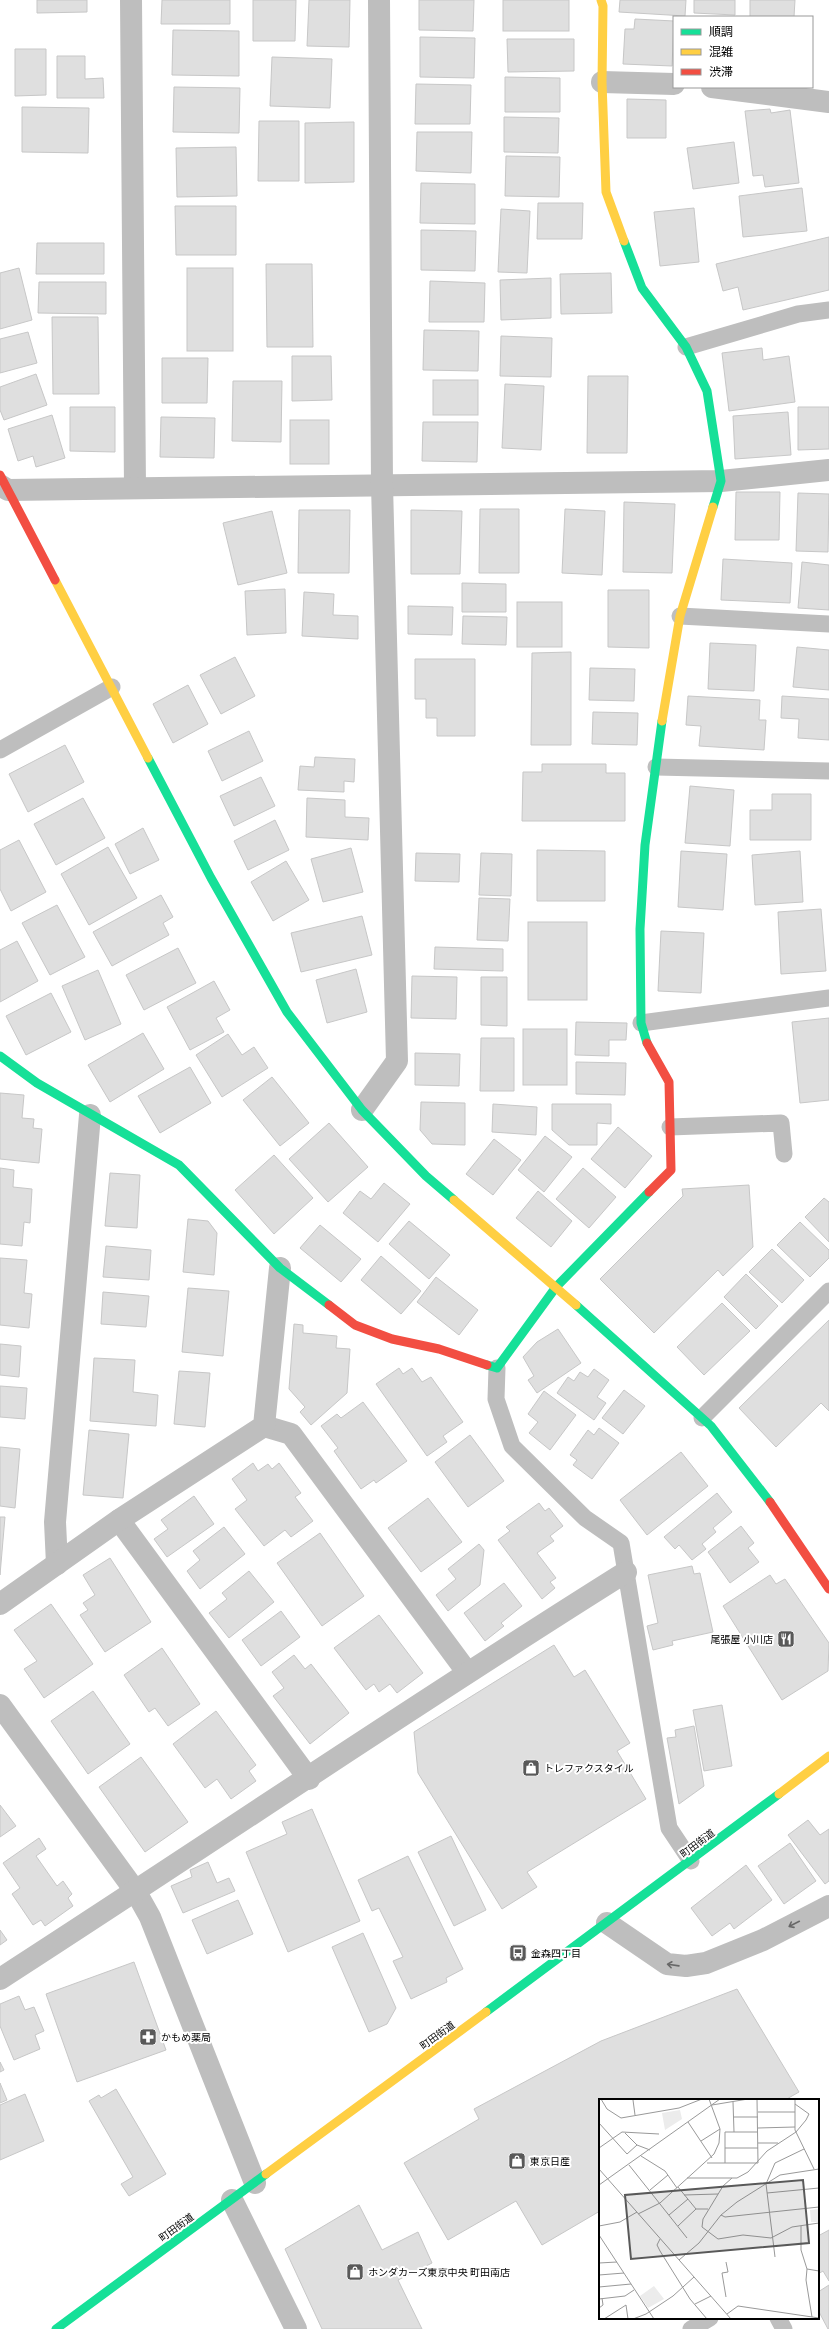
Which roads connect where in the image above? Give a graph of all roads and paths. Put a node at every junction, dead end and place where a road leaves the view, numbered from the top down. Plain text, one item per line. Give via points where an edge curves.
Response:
1 (131, 0) edge
2 (379, 0) edge
3 (601, 0) edge
4 (602, 82) junction
5 (673, 84) edge
6 (720, 88) edge
7 (829, 102) edge
8 (829, 310) edge
9 (686, 347) junction
10 (829, 470) edge
11 (721, 481) junction
12 (3, 483) edge
13 (382, 485) junction
14 (135, 488) junction
15 (680, 616) junction
16 (829, 624) edge
17 (112, 687) junction
18 (0, 750) edge
19 (656, 767) junction
20 (829, 771) edge
21 (829, 998) edge
22 (641, 1023) junction
23 (0, 1056) edge
24 (362, 1110) junction
25 (90, 1115) junction
26 (670, 1127) junction
27 (784, 1154) dead end
28 (280, 1268) junction
29 (556, 1287) junction
30 (829, 1291) edge
31 (497, 1368) junction
32 (702, 1418) junction
33 (264, 1426) junction
34 (119, 1520) junction
35 (57, 1564) junction
36 (626, 1572) junction
37 (829, 1589) edge
38 (0, 1604) edge
39 (467, 1672) junction
40 (0, 1704) edge
41 (829, 1756) edge
42 (309, 1778) junction
43 (691, 1861) junction
44 (136, 1892) junction
45 (829, 1906) edge
46 (607, 1923) junction
47 (0, 1979) edge
48 (254, 2183) junction
49 (232, 2200) junction
50 (708, 2319) edge
51 (779, 2319) edge
52 (56, 2329) edge
53 (296, 2329) edge
54 (691, 2329) edge
55 (784, 2329) edge

1 - 14 street
2 - 13 street
3 - 4 street
4 - 5 street
4 - 9 street via 606,192 642,288
6 - 7 street
8 - 9 lane via 798,314
9 - 11 street via 708,391
10 - 11 street
11 - 13 street
11 - 15 street
12 - 14 street
12 - 17 street
13 - 14 street
13 - 24 street via 397,1061
15 - 16 lane
15 - 19 street via 665,697
17 - 18 lane
17 - 24 street via 211,878 287,1012
19 - 20 lane
19 - 22 street via 643,876 640,929
21 - 22 lane
22 - 26 street via 645,1039 669,1082
23 - 25 street via 37,1083
24 - 29 street via 426,1176
25 - 28 street via 179,1165
25 - 35 street via 55,1522
26 - 27 lane via 781,1123
26 - 29 street via 671,1170
28 - 31 street via 354,1325 392,1339 439,1349
28 - 33 street
29 - 31 street
29 - 32 street
30 - 32 lane
31 - 36 lane via 496,1399 512,1446 585,1518 621,1543
32 - 37 street via 762,1491
33 - 34 street
33 - 39 street via 291,1434
34 - 35 street
34 - 42 street
35 - 38 street
36 - 39 street
36 - 43 lane via 669,1828
39 - 42 street
40 - 44 street
41 - 43 street, 町田街道
42 - 44 street
43 - 46 street, 町田街道
44 - 47 street
44 - 48 street via 150,1917
45 -> 46 street via 763,1940 706,1963 686,1966 667,1964
46 - 48 street, 町田街道
48 - 49 street, 町田街道
49 - 52 street, 町田街道
49 - 53 street
50 - 54 lane
51 - 55 lane

